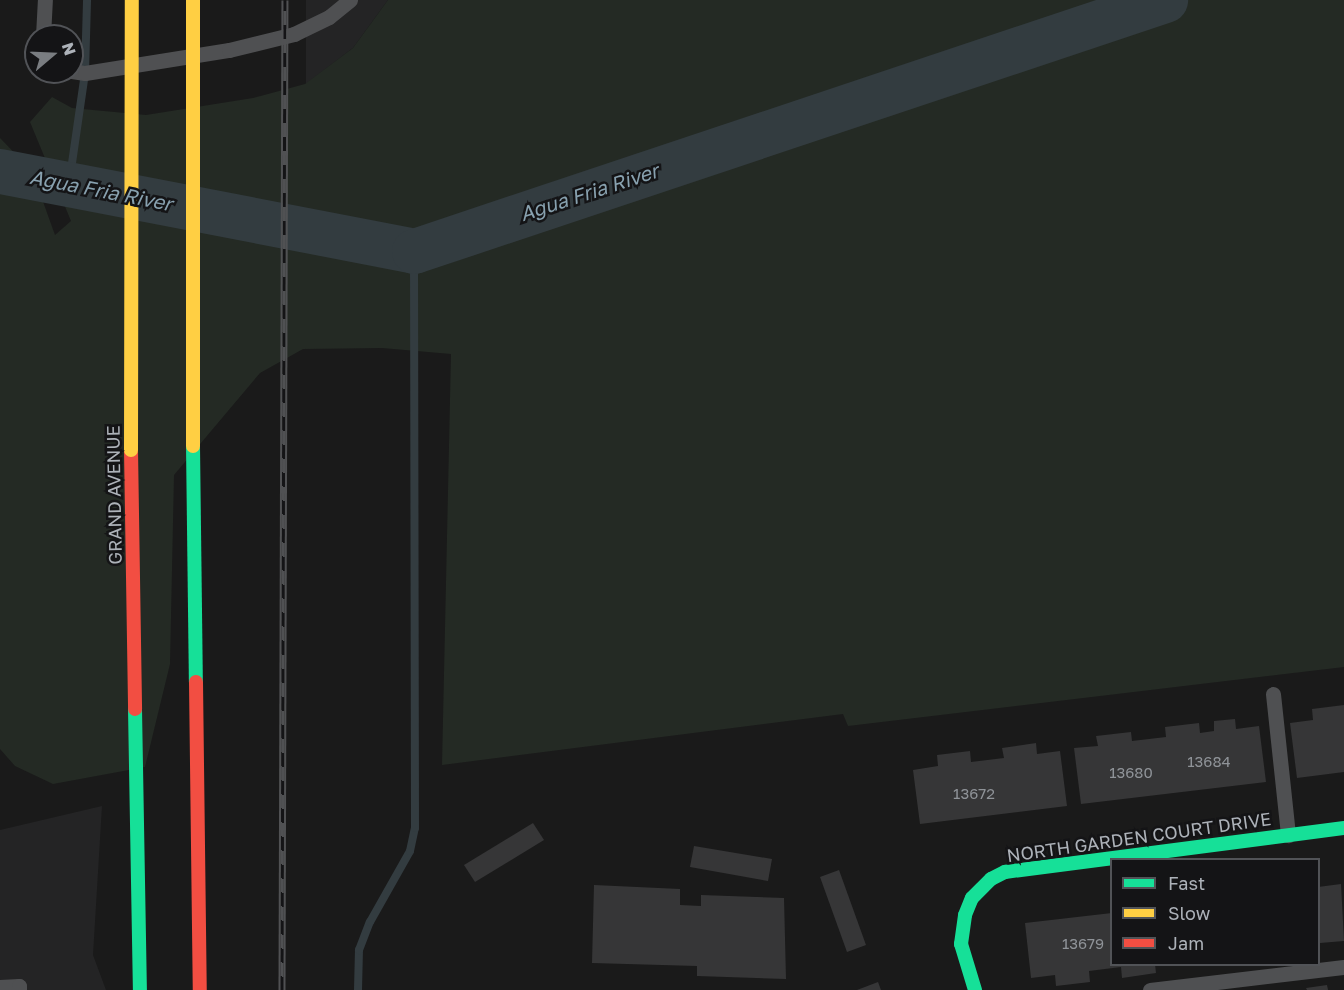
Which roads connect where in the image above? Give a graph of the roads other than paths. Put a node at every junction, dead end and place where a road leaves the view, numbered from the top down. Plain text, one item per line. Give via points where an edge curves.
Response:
1 (45, 0) edge
2 (132, 0) edge
3 (193, 0) edge
4 (350, 0) edge
5 (44, 24) edge
6 (84, 73) edge
7 (1273, 694) dead end
8 (1344, 828) edge
9 (1288, 835) junction
10 (1344, 967) edge
11 (0, 987) edge
12 (19, 990) edge
13 (140, 990) edge
14 (200, 990) edge
15 (975, 990) edge
16 (1150, 990) edge

1 - 5 lane
2 - 13 main road, GRAND AVENUE, bridge via 131,450
3 - 14 main road, bridge via 193,446
4 - 6 lane via 329,18 294,34 228,50
7 - 9 lane
8 - 9 main road, NORTH GARDEN COURT DRIVE
9 - 15 main road, NORTH GARDEN COURT DRIVE via 1021,868 998,875 972,898 965,915 961,944
10 - 16 lane
11 - 12 lane via 19,986

